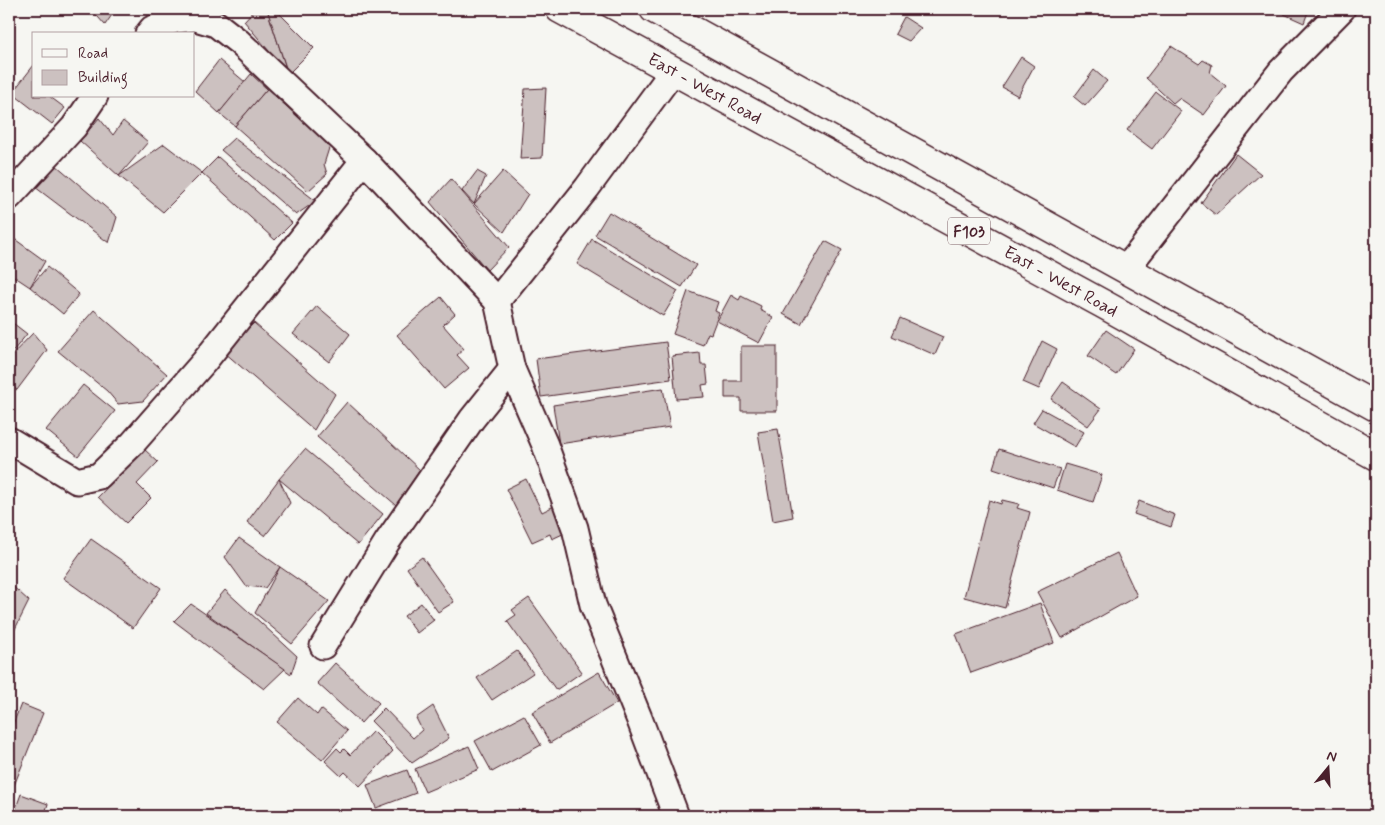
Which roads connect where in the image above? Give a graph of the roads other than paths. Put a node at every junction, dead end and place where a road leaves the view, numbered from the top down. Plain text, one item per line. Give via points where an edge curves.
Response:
1 (560, 9) edge
2 (654, 9) edge
3 (1342, 9) edge
4 (150, 32) edge
5 (673, 71) junction
6 (94, 98) edge
7 (364, 160) junction
8 (9, 197) edge
9 (1126, 269) junction
10 (497, 301) junction
11 (512, 368) junction
12 (1376, 407) edge
13 (9, 440) edge
14 (1376, 456) edge
15 (323, 646) dead end
16 (676, 816) edge

1 - 5 main road, East - West Road / F103
2 - 9 main road, F103
3 - 9 street via 1280,71
4 - 7 street via 175,20 196,18 216,24
5 - 10 street via 587,188
5 - 14 main road, East - West Road / F103
6 - 8 street via 74,127
7 - 10 street
7 - 13 street via 204,362 132,444 99,476 77,481
9 - 12 main road, F103
10 - 11 street
11 - 15 street via 472,419 387,542
11 - 16 street via 575,528 593,605

